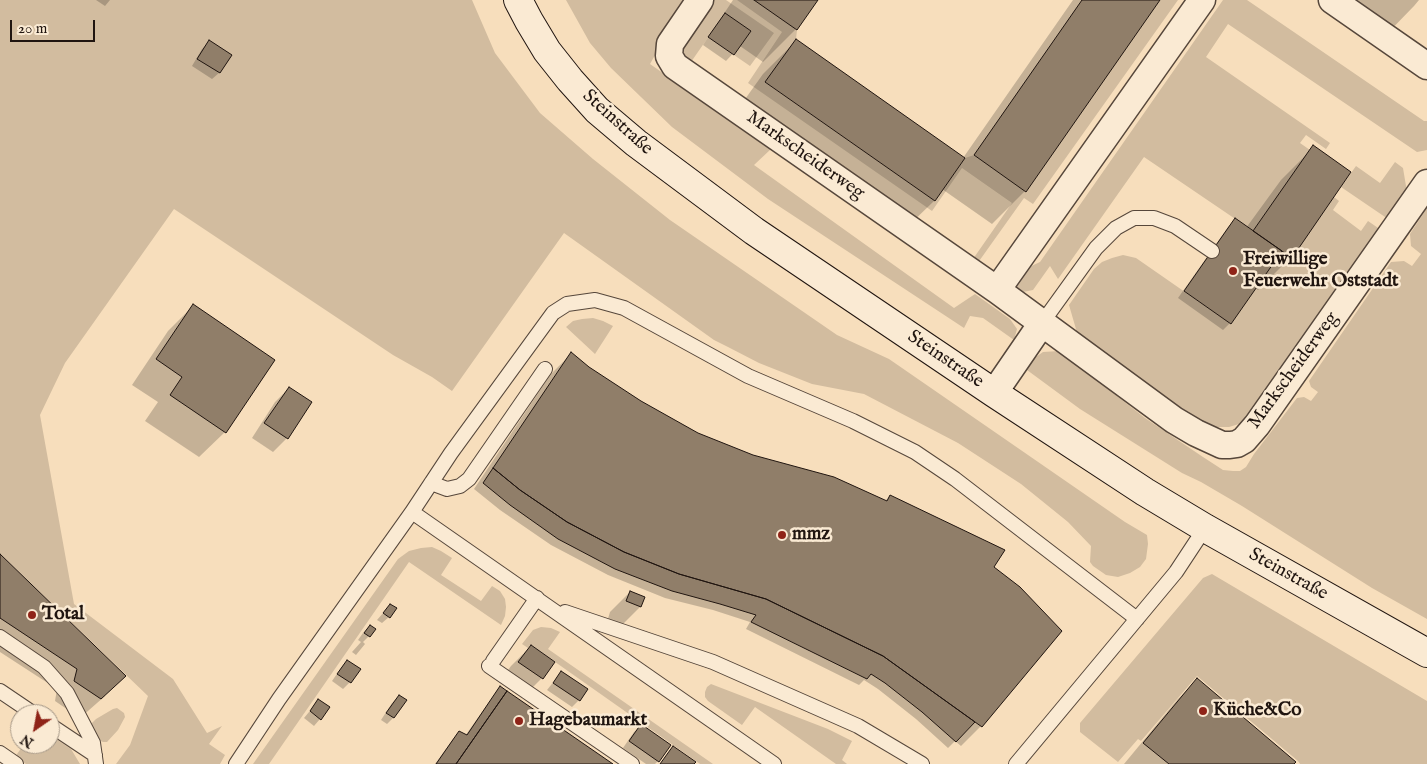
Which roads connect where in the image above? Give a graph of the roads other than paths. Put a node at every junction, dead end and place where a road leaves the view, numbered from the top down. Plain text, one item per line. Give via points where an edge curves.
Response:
1 (518, 0) edge
2 (700, 0) edge
3 (1202, 0) edge
4 (1332, 0) edge
5 (1427, 66) edge
6 (1427, 183) edge
7 (1212, 251) dead end
8 (997, 290) junction
9 (1042, 324) junction
10 (545, 369) dead end
11 (994, 393) junction
12 (431, 483) junction
13 (412, 512) junction
14 (1205, 528) junction
15 (537, 598) junction
16 (551, 608) junction
17 (1138, 619) junction
18 (0, 637) edge
19 (1427, 653) edge
20 (0, 691) edge
21 (19, 704) edge
22 (60, 733) edge
23 (0, 753) edge
24 (95, 760) edge
25 (16, 764) edge
26 (236, 764) edge
27 (632, 764) edge
28 (774, 764) edge
29 (922, 764) edge
30 (1016, 764) edge

1 - 11 street, Steinstraße via 547,51 570,80 636,143 754,231
2 - 8 street, Markscheiderweg via 670,44 669,56 675,66
3 - 8 street
4 - 5 street
6 - 9 street, Markscheiderweg via 1257,425 1237,444 1212,442 1174,420
7 - 9 lane via 1175,226 1154,218 1134,218 1116,228 1096,248
8 - 9 street, Markscheiderweg
9 - 11 street
10 - 12 lane via 469,479 460,486 447,489
11 - 14 street, Steinstraße
12 - 13 lane
12 - 17 lane via 553,313 567,304 595,300 624,308 748,376 853,421 915,452 955,478
13 - 15 lane
13 - 26 lane via 279,698
14 - 17 lane via 1176,572
14 - 19 street, Steinstraße
15 - 16 lane
15 - 27 lane via 491,663
16 - 28 lane
16 - 29 lane via 713,662 858,726
17 - 30 lane
18 - 24 lane via 44,667 67,693 93,743
20 - 21 lane
22 - 24 lane
23 - 25 lane

